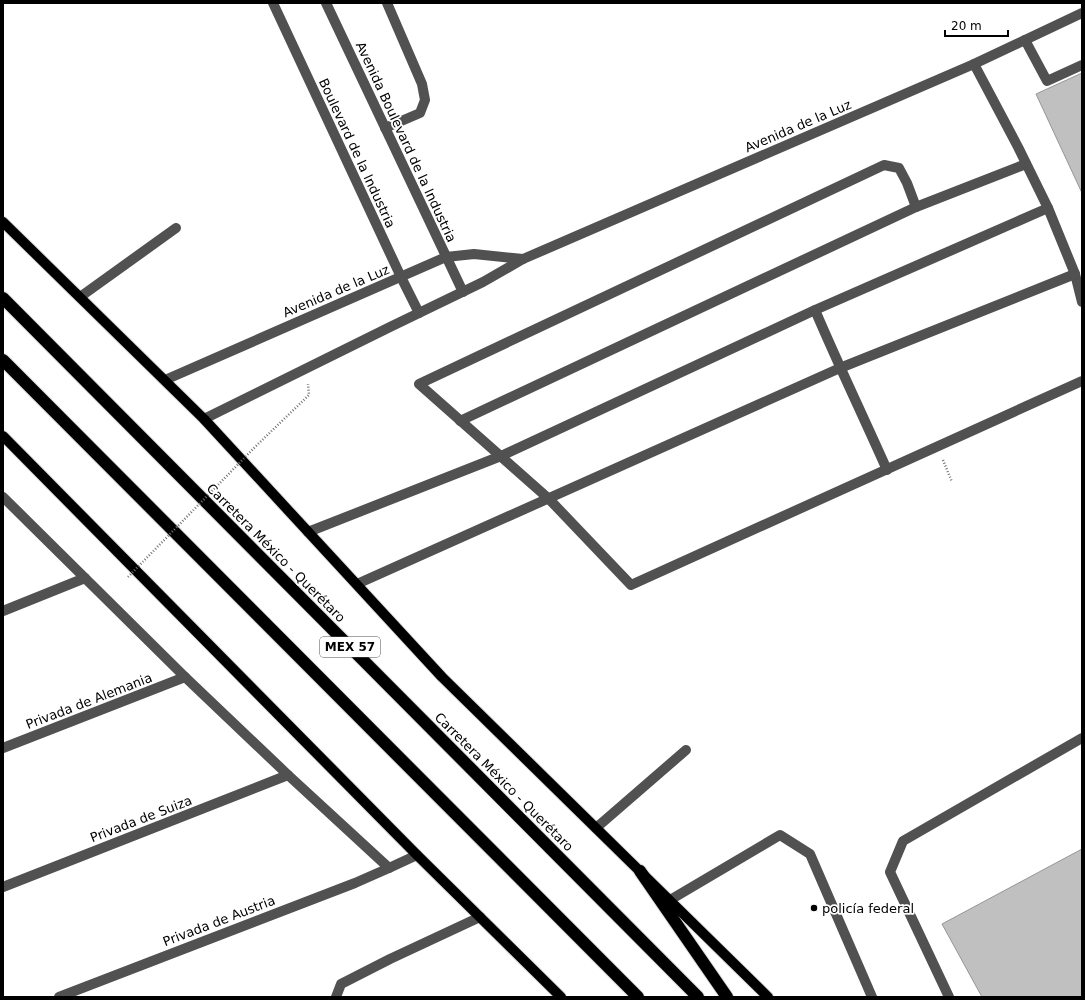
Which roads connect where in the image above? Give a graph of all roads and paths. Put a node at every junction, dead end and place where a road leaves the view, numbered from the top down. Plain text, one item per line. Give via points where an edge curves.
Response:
1 (273, 3) edge
2 (326, 3) edge
3 (387, 3) edge
4 (1082, 13) edge
5 (1024, 40) junction
6 (974, 64) junction
7 (1082, 65) edge
8 (385, 128) junction
9 (1026, 164) junction
10 (916, 207) junction
11 (1048, 208) junction
12 (3, 222) edge
13 (176, 228) dead end
14 (446, 257) junction
15 (523, 259) junction
16 (1075, 274) junction
17 (401, 278) junction
18 (462, 292) junction
19 (80, 297) junction
20 (3, 298) edge
21 (1082, 302) edge
22 (815, 310) junction
23 (419, 313) junction
24 (3, 360) edge
25 (840, 368) junction
26 (165, 380) junction
27 (1082, 381) edge
28 (309, 395) dead end
29 (204, 419) junction
30 (460, 421) junction
31 (3, 436) edge
32 (937, 447) junction
33 (501, 456) junction
34 (886, 470) junction
35 (952, 482) dead end
36 (3, 497) edge
37 (549, 499) junction
38 (308, 532) junction
39 (128, 577) dead end
40 (85, 578) junction
41 (356, 584) junction
42 (3, 611) edge
43 (185, 677) junction
44 (1082, 738) edge
45 (3, 748) edge
46 (686, 750) dead end
47 (288, 776) junction
48 (596, 828) junction
49 (417, 855) junction
50 (389, 868) junction
51 (640, 870) junction
52 (3, 887) edge
53 (670, 900) junction
54 (480, 917) junction
55 (59, 997) edge
56 (336, 997) edge
57 (561, 997) edge
58 (638, 997) edge
59 (698, 997) edge
60 (727, 997) edge
61 (768, 997) edge
62 (872, 997) edge
63 (949, 997) edge

1 - 17 street, Boulevard de la Industria
2 - 8 street, Avenida Boulevard de la Industria
3 - 8 street via 422,84 425,100 420,113
4 - 5 street, Avenida de la Luz
5 - 6 street, Avenida de la Luz
5 - 7 street via 1047,81
6 - 9 street
6 - 15 street, Avenida de la Luz
8 - 14 street, Avenida Boulevard de la Industria
9 - 10 street
9 - 11 street
10 - 30 street
10 - 30 street via 899,168 884,165 419,384
11 - 16 street
11 - 22 street
12 - 19 main road
13 - 19 street
14 - 15 street, Avenida de la Luz via 474,254
14 - 17 street, Avenida de la Luz
14 - 18 street, Avenida Boulevard de la Industria
15 - 18 street, Avenida de la Luz
16 - 21 street
16 - 25 street
17 - 23 street, Boulevard de la Industria
17 - 26 street, Avenida de la Luz
18 - 23 street, Avenida de la Luz
19 - 26 main road
20 - 59 highway, Carretera México - Querétaro / MEX 57
22 - 25 street
22 - 33 street
23 - 29 street
24 - 58 highway, MEX 57
25 - 34 street
25 - 37 street
26 - 29 main road
27 - 32 street
28 - 39 path, bridge
29 - 38 main road
30 - 33 street
31 - 49 main road
32 - 34 street
32 - 35 path
33 - 37 street
33 - 38 street
34 - 37 street via 631,585
36 - 40 street
37 - 41 street
38 - 41 main road
40 - 42 street
40 - 43 street
41 - 48 main road via 442,677
43 - 45 street, Privada de Alemania
43 - 47 street
44 - 63 street via 903,840 890,872
46 - 48 street
47 - 50 street
47 - 52 street, Privada de Suiza
48 - 51 main road
49 - 50 street, Privada de Austria
49 - 54 main road
50 - 55 street, Privada de Austria
51 - 53 main road
51 - 60 highway
53 - 61 main road
53 - 62 street via 780,835 810,854
54 - 56 street via 341,984
54 - 57 main road

